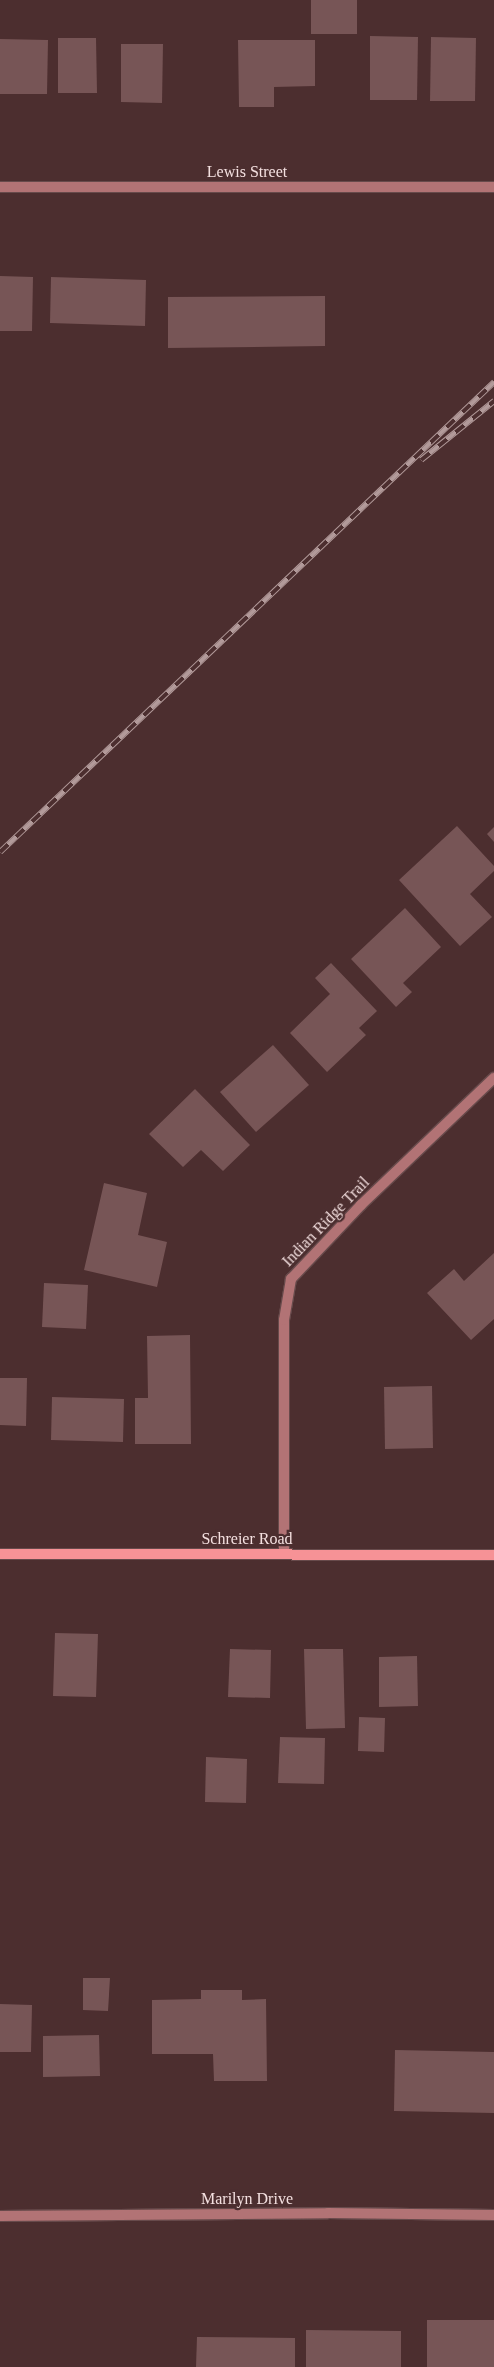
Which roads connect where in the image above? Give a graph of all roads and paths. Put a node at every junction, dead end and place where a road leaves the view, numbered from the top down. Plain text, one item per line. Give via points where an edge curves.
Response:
1 (0, 187) edge
2 (494, 187) edge
3 (494, 1078) edge
4 (0, 1554) edge
5 (284, 1554) junction
6 (494, 1555) edge
7 (494, 2215) edge
8 (0, 2216) edge

1 - 2 street, Lewis Street
3 - 5 street, Indian Ridge Trail via 361,1205 291,1279 284,1320
4 - 5 street, Schreier Road
5 - 6 street, Schreier Road
7 - 8 street, Marilyn Drive

